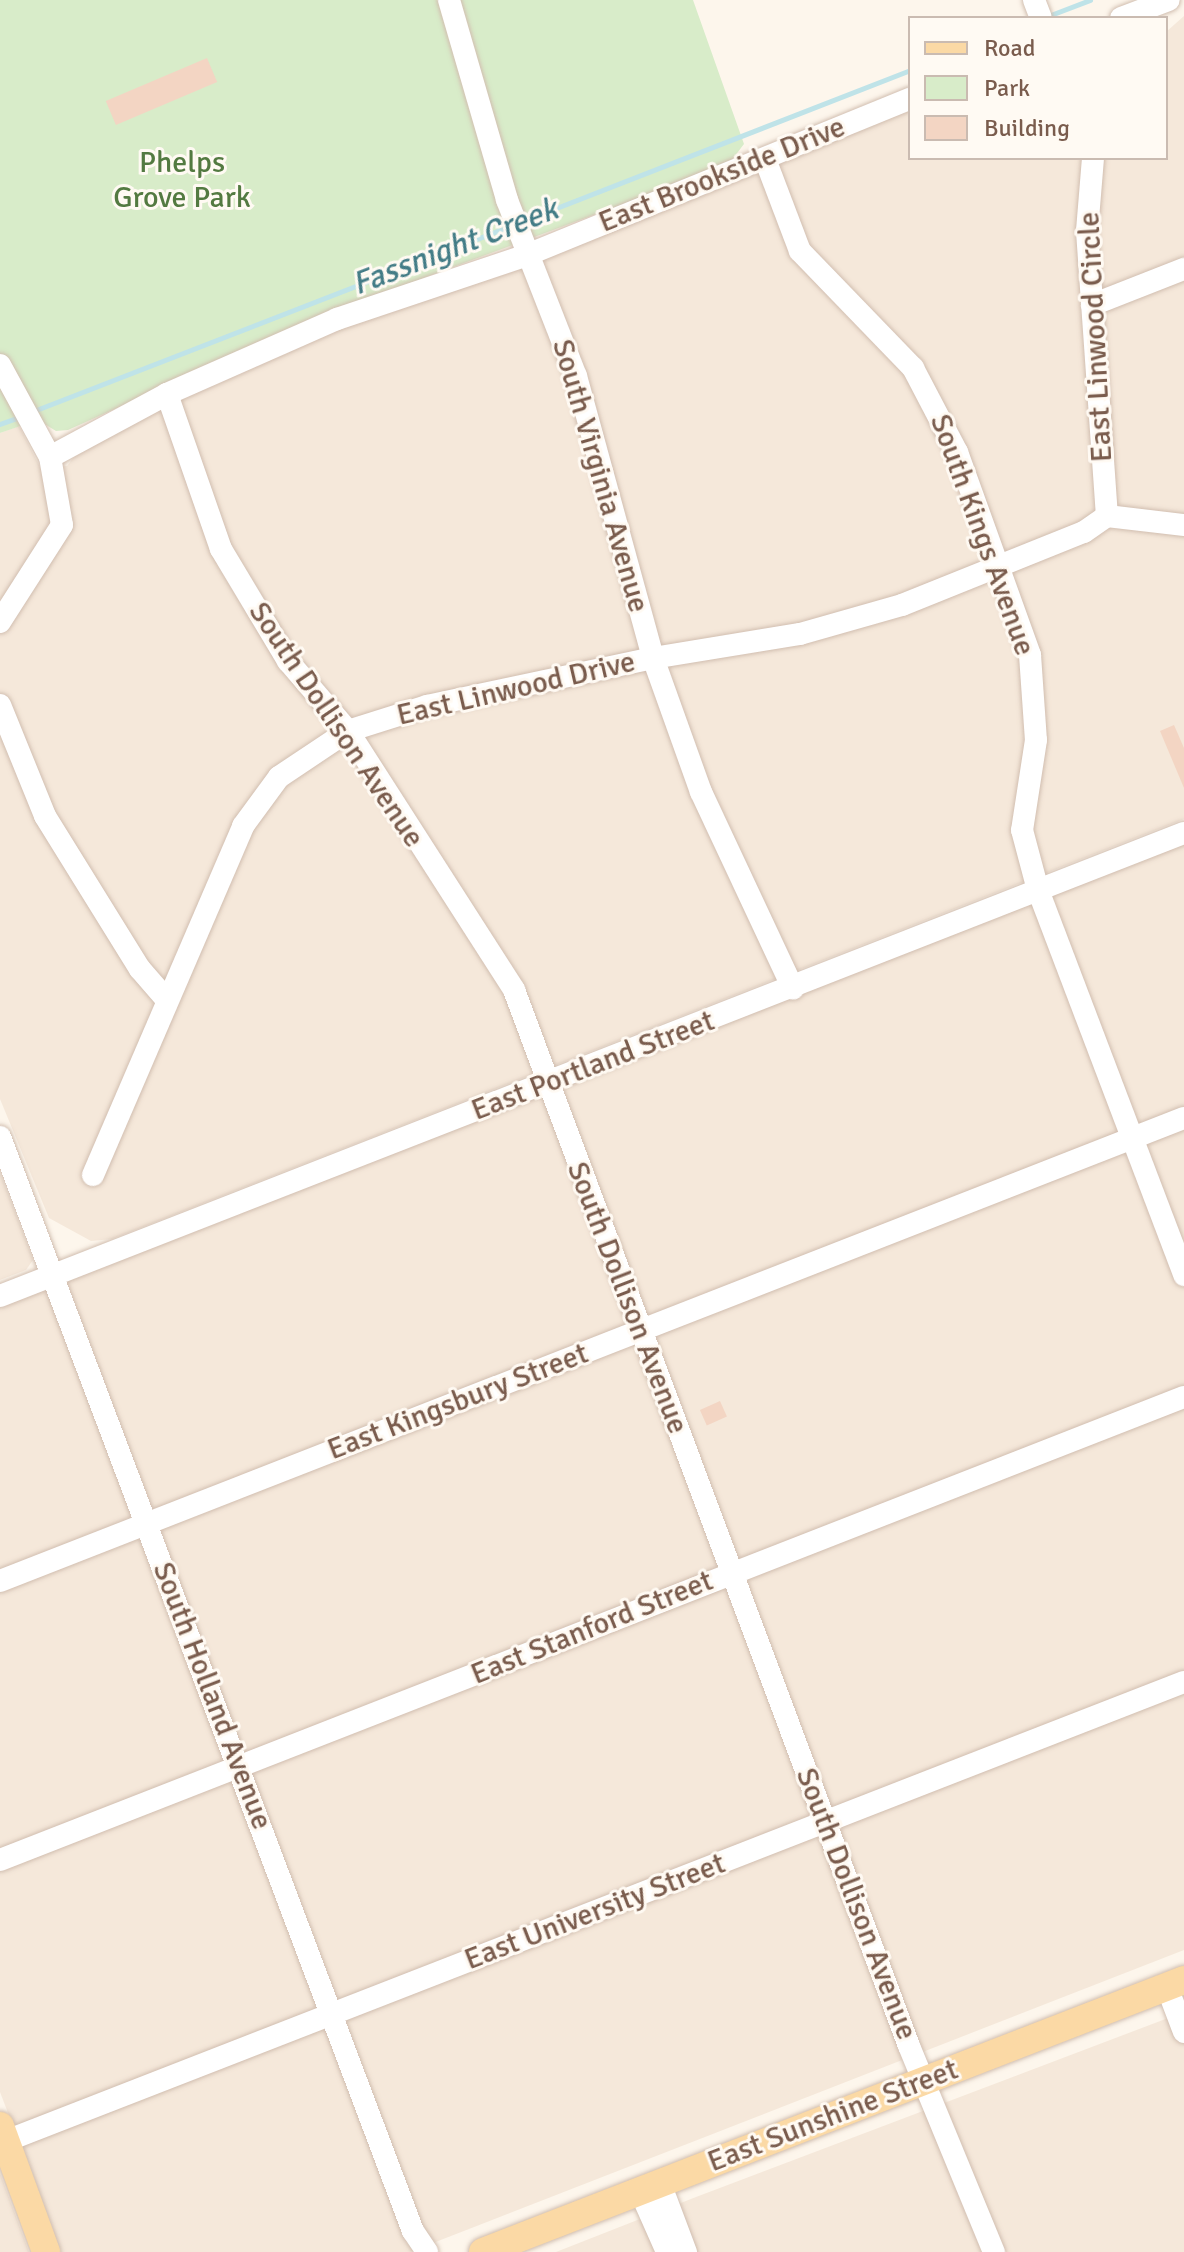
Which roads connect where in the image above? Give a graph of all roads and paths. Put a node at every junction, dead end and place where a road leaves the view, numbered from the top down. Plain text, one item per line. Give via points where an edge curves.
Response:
1 (449, 0) edge
2 (1169, 0) edge
3 (1126, 16) edge
4 (908, 100) edge
5 (765, 159) junction
6 (1093, 160) edge
7 (525, 250) junction
8 (1184, 269) edge
9 (1092, 305) junction
10 (0, 365) edge
11 (167, 394) junction
12 (50, 457) junction
13 (1107, 516) junction
14 (1184, 525) edge
15 (997, 565) junction
16 (0, 622) edge
17 (653, 658) junction
18 (0, 705) edge
19 (348, 731) junction
20 (1184, 833) edge
21 (1038, 890) junction
22 (793, 988) junction
23 (165, 998) junction
24 (546, 1084) junction
25 (1184, 1118) edge
26 (0, 1137) edge
27 (1133, 1138) junction
28 (93, 1175) dead end
29 (1184, 1275) edge
30 (52, 1276) junction
31 (0, 1296) edge
32 (639, 1331) junction
33 (1184, 1397) edge
34 (146, 1523) junction
35 (732, 1573) junction
36 (0, 1581) edge
37 (1184, 1682) edge
38 (239, 1768) junction
39 (826, 1822) junction
40 (0, 1860) edge
41 (1175, 1984) edge
42 (334, 2014) junction
43 (1184, 2032) edge
44 (926, 2081) junction
45 (3, 2134) edge
46 (650, 2187) junction
47 (46, 2252) edge
48 (427, 2252) edge
49 (483, 2252) edge
50 (667, 2252) edge
51 (686, 2252) edge
52 (994, 2252) edge

1 - 7 street, South Virginia Avenue
2 - 3 street
4 - 5 street, East Brookside Drive
5 - 7 street, East Brookside Drive
5 - 15 street, South Kings Avenue via 800,251 913,368 937,409
6 - 9 street, East Linwood Circle via 1087,231
7 - 11 street, East Brookside Drive via 337,319
7 - 17 street, South Virginia Avenue via 576,376
8 - 9 street
9 - 13 street, East Linwood Circle
10 - 12 street via 32,434
11 - 12 street, East Brookside Drive
11 - 19 street, South Dollison Avenue via 221,549 288,661
12 - 16 street via 62,525
13 - 14 street
13 - 15 street, East Linwood Drive via 1084,532
15 - 17 street, East Linwood Drive via 902,605 800,634
15 - 21 street, South Kings Avenue via 1030,655 1036,740 1022,830
17 - 19 street, East Linwood Drive via 427,706
17 - 22 street, South Virginia Avenue via 701,792
18 - 23 street via 45,816 140,969
19 - 23 street, East Linwood Drive via 279,777 243,826
19 - 24 street, South Dollison Avenue via 514,990
20 - 21 street, East Portland Street
21 - 22 street, East Portland Street
21 - 27 street, South Kings Avenue
22 - 24 street, East Portland Street
23 - 28 street, East Linwood Drive
24 - 30 street, East Portland Street
24 - 32 street, South Dollison Avenue
25 - 27 street, East Kingsbury Street
26 - 30 street, South Holland Avenue
27 - 29 street, South Kings Avenue
27 - 32 street, East Kingsbury Street
30 - 31 street, East Portland Street
30 - 34 street, South Holland Avenue
32 - 34 street, East Kingsbury Street
32 - 35 street, South Dollison Avenue
33 - 35 street, East Stanford Street
34 - 36 street, East Kingsbury Street
34 - 38 street, South Holland Avenue
35 - 38 street, East Stanford Street
35 - 39 street, South Dollison Avenue
37 - 39 street, East University Street
38 - 40 street, East Stanford Street
38 - 42 street, South Holland Avenue
39 - 42 street, East University Street
39 - 44 street, South Dollison Avenue
41 - 43 street
41 - 44 main road, East Sunshine Street
42 - 45 street, East University Street
42 - 48 street, South Holland Avenue via 413,2231
44 - 46 main road, East Sunshine Street
44 - 52 street, South Dollison Avenue
45 - 47 main road
46 - 49 main road, East Sunshine Street
46 - 50 street
46 - 51 street

